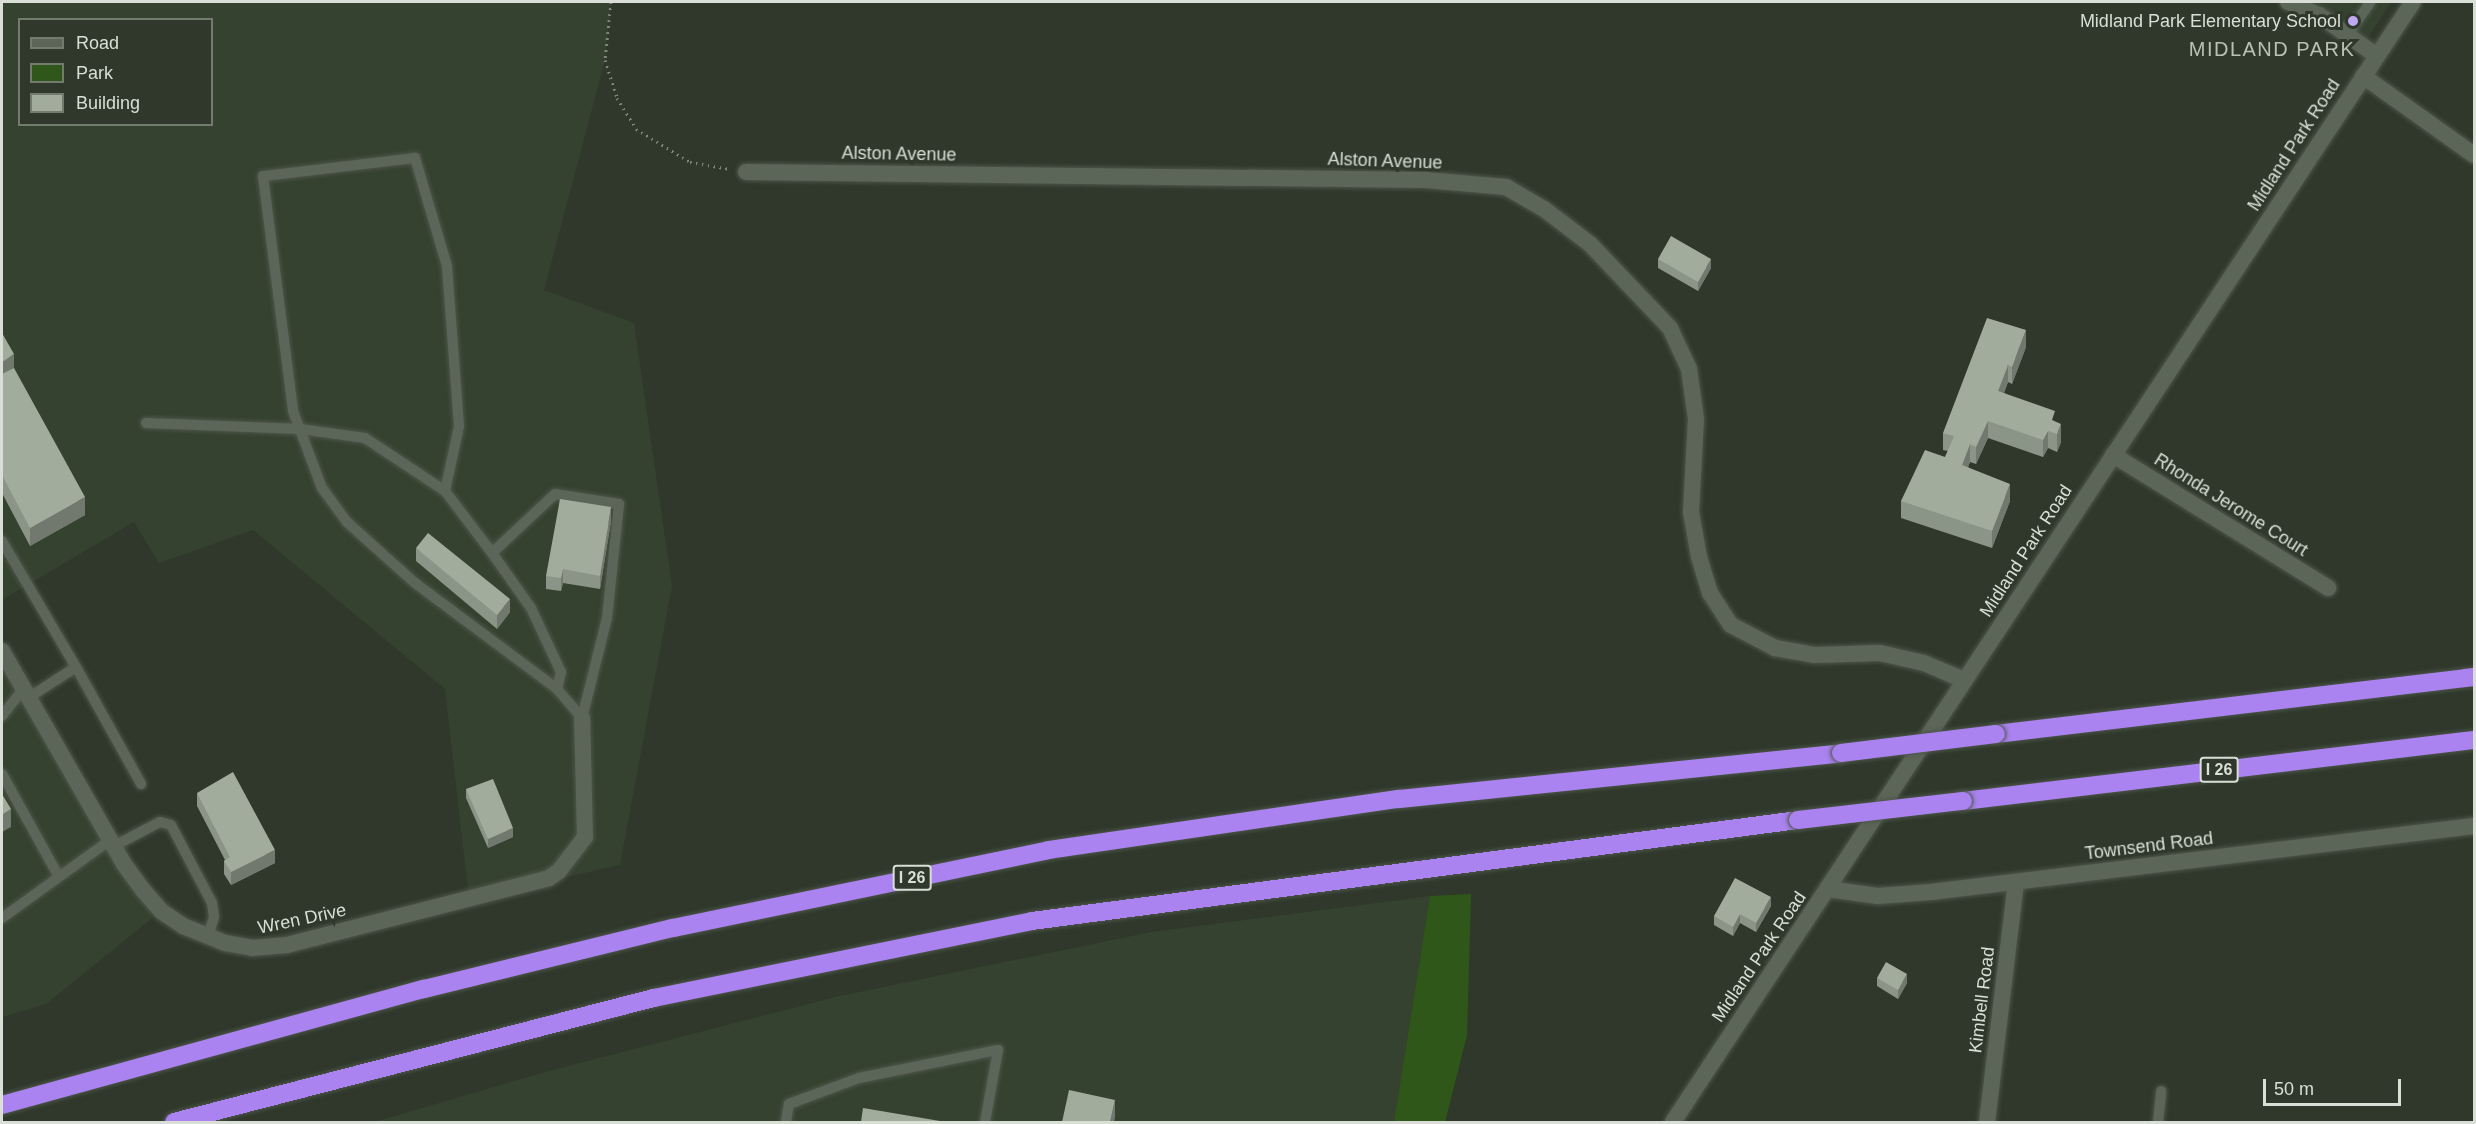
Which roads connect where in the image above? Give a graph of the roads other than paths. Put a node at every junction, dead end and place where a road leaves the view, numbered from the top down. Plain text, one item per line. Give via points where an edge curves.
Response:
1 (2288, 2) edge
2 (2370, 2) edge
3 (2413, 2) edge
4 (2348, 34) junction
5 (2377, 56) junction
6 (2363, 76) junction
7 (2475, 155) edge
8 (746, 172) road end
9 (147, 423) dead end
10 (300, 429) junction
11 (2113, 455) junction
12 (445, 491) junction
13 (2, 541) edge
14 (492, 553) junction
15 (6, 560) edge
16 (2328, 588) dead end
17 (2, 651) edge
18 (76, 667) junction
19 (2475, 677) edge
20 (1965, 680) junction
21 (557, 689) junction
22 (25, 694) junction
23 (2, 716) edge
24 (582, 718) junction
25 (2475, 740) edge
26 (2, 774) edge
27 (141, 784) dead end
28 (2475, 825) edge
29 (112, 843) junction
30 (58, 875) junction
31 (2016, 882) junction
32 (1828, 889) junction
33 (2, 918) edge
34 (208, 937) junction
35 (2162, 1091) dead end
36 (2, 1105) edge
37 (174, 1122) edge
38 (786, 1122) edge
39 (985, 1122) edge
40 (1673, 1122) edge
41 (1987, 1122) edge
42 (2157, 1122) edge

1 - 4 street via 2319,15
2 - 4 lane
3 - 5 street, Midland Park Road
4 - 5 street
5 - 6 street, Midland Park Road
6 - 7 street
6 - 11 street, Midland Park Road
8 - 20 street, Alston Avenue via 1426,180 1506,187 1544,209 1590,244 1670,328 1689,369 1696,419 1691,512 1700,556 1710,593 1731,625 1775,648 1815,656 1880,653 1924,663
9 - 10 lane
10 - 12 lane via 365,438
10 - 12 lane via 293,411 263,176 415,158 447,266 459,426
10 - 21 lane via 322,488 347,522 415,583
11 - 16 street, Rhonda Jerome Court
11 - 20 street, Midland Park Road
12 - 14 lane
13 - 15 lane
14 - 21 lane via 531,608 561,672
14 - 24 lane via 555,494 619,504 607,618
15 - 18 lane
17 - 22 street, Wren Drive
18 - 22 lane
18 - 27 lane
19 - 36 highway, I 26, bridge via 1841,753 1399,799 1048,850 662,930 424,989
20 - 32 street, Midland Park Road
21 - 24 lane
22 - 23 lane
22 - 29 street, Wren Drive
24 - 34 street, Wren Drive via 585,837 572,858 549,878 287,945 252,948
25 - 37 highway, I 26, bridge via 1798,820 1032,921 654,998
26 - 30 lane
28 - 31 street, Townsend Road
29 - 30 lane
29 - 34 street, Wren Drive via 161,911
29 - 34 lane via 160,822 171,825 212,903 214,917
30 - 33 lane
31 - 32 street, Townsend Road via 1878,896
31 - 41 street, Kimbell Road
32 - 40 street, Midland Park Road
35 - 42 lane
38 - 39 lane via 789,1104 859,1078 998,1050

